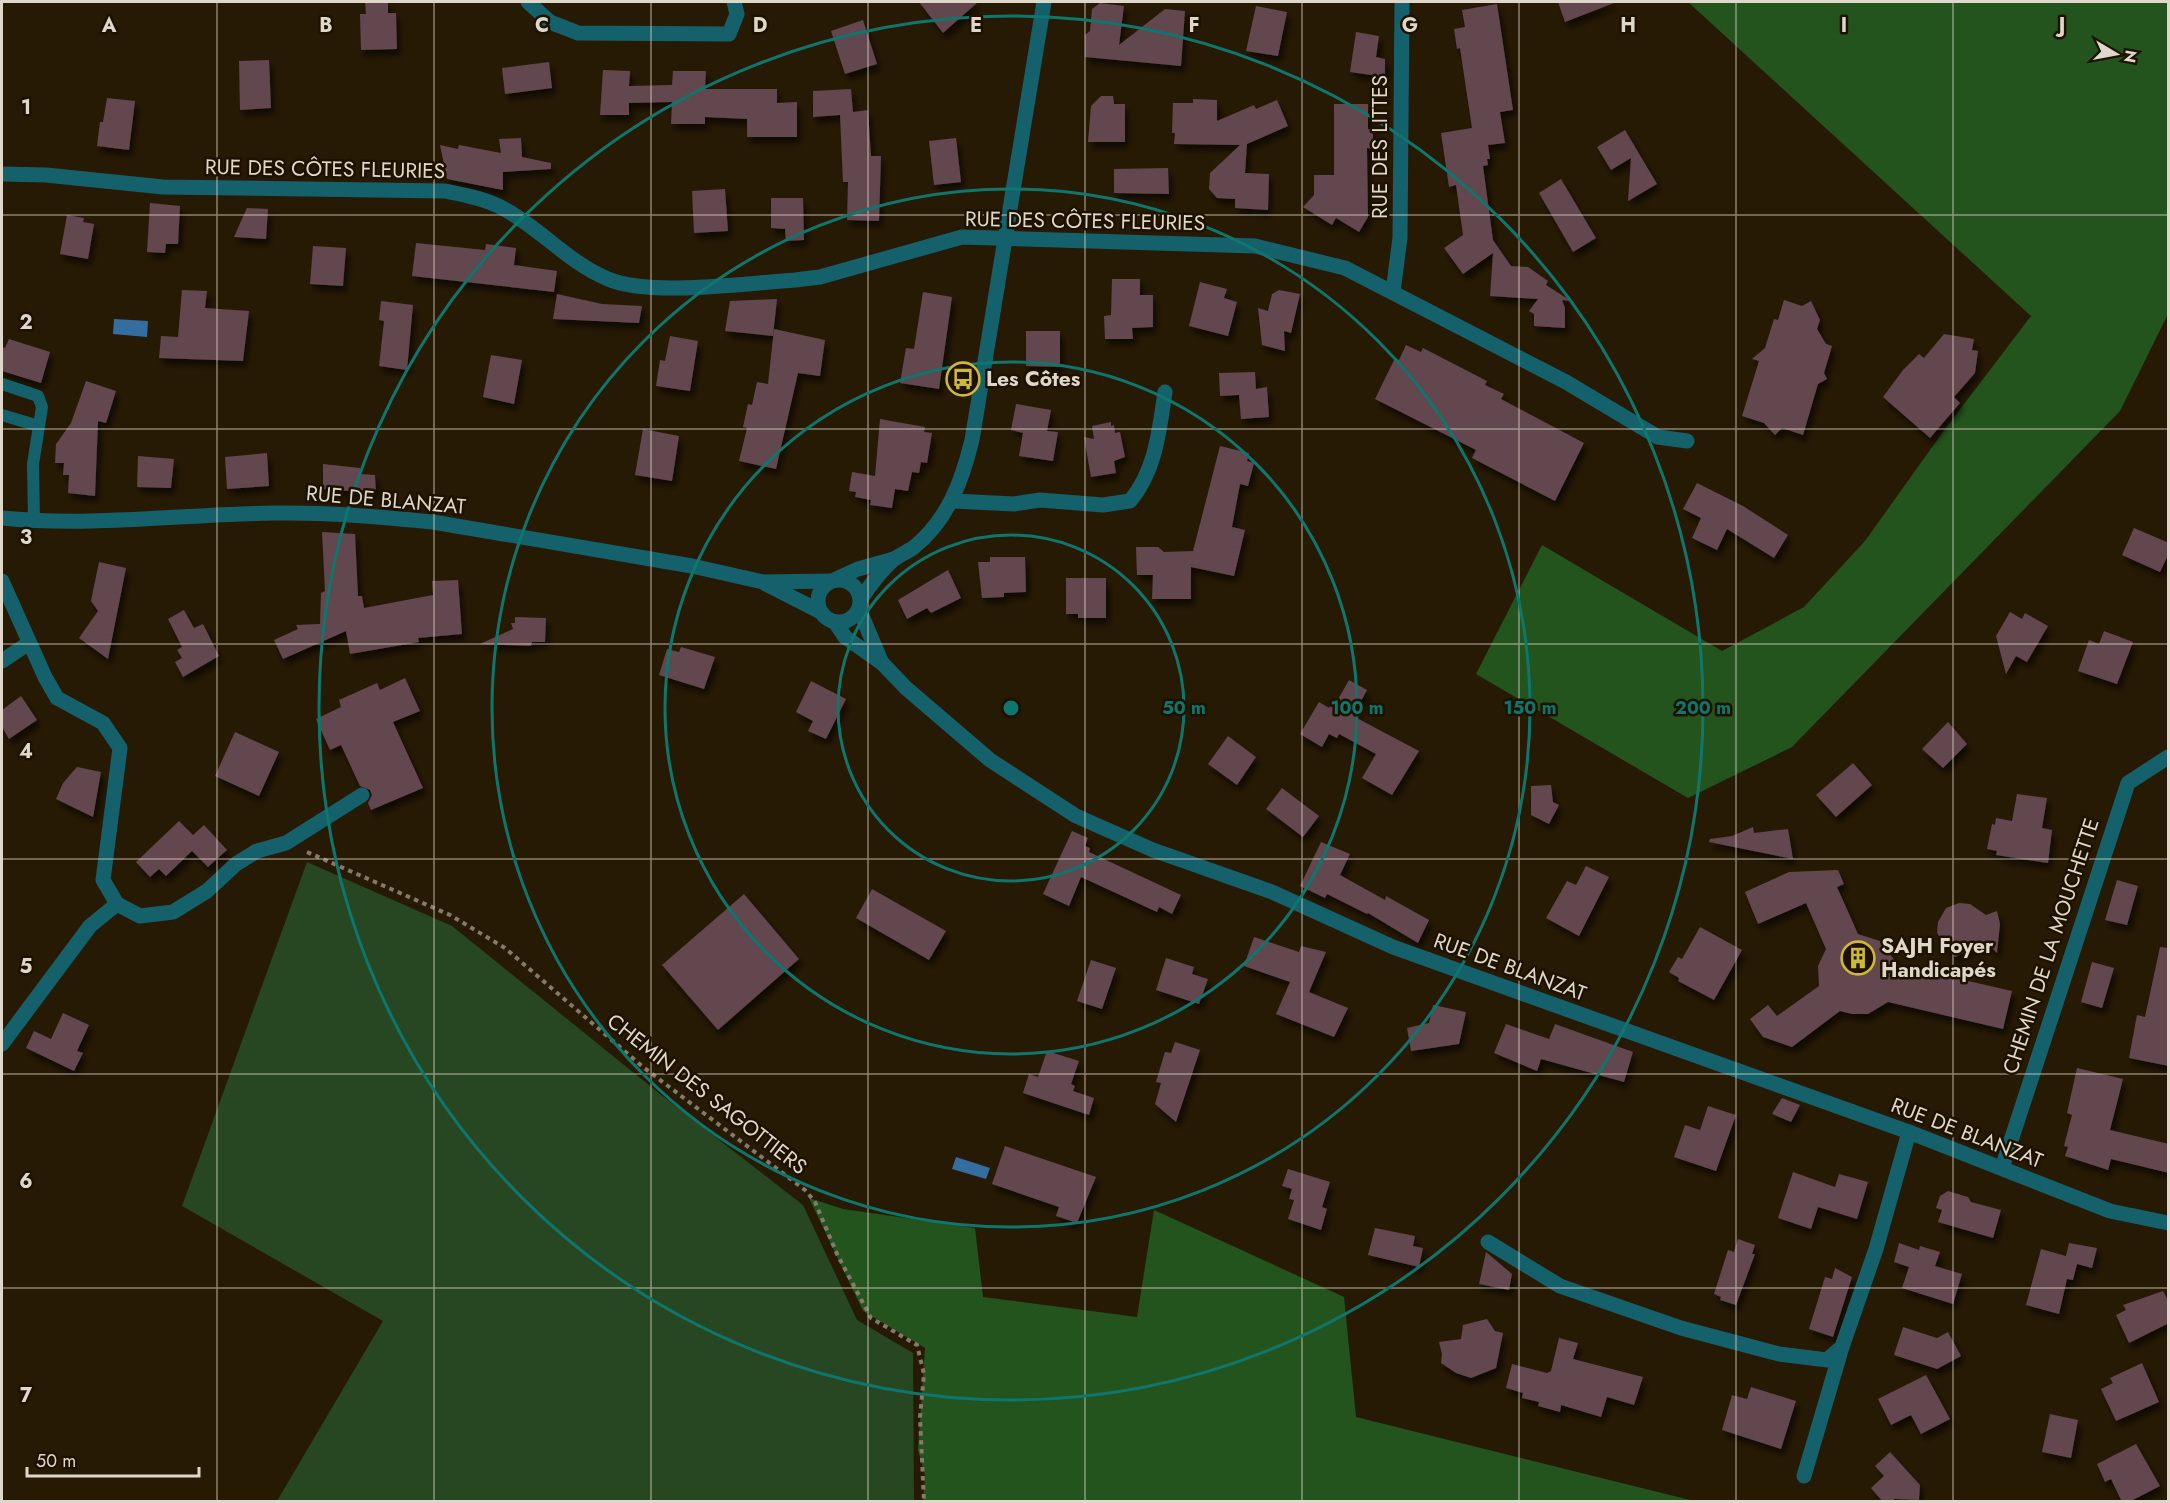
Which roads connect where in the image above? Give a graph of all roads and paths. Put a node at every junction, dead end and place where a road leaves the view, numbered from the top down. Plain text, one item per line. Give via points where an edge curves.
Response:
1 (528, 2) edge
2 (734, 2) edge
3 (1044, 2) edge
4 (1402, 2) edge
5 (2, 174) edge
6 (1004, 237) junction
7 (1393, 292) junction
8 (2, 384) edge
9 (1165, 392) dead end
10 (2, 416) edge
11 (39, 426) junction
12 (1687, 441) dead end
13 (953, 501) junction
14 (2, 518) edge
15 (34, 520) junction
16 (894, 559) junction
17 (833, 580) junction
18 (2, 581) edge
19 (763, 582) junction
20 (860, 604) junction
21 (821, 612) junction
22 (835, 622) junction
23 (29, 643) junction
24 (2, 661) edge
25 (883, 664) junction
26 (2169, 757) edge
27 (362, 795) dead end
28 (286, 843) junction
29 (117, 904) junction
30 (2, 1044) edge
31 (1909, 1132) junction
32 (2002, 1168) junction
33 (2169, 1223) edge
34 (1488, 1242) dead end
35 (1842, 1347) junction
36 (1804, 1476) dead end
37 (924, 1502) edge

1 - 2 street via 550,22 578,33 729,34 737,14
3 - 6 street
4 - 7 street, RUE DES LITTES via 1400,238
5 - 6 street, RUE DES CÔTES FLEURIES via 163,187 445,191 506,210 585,268 636,287 820,277 962,237
6 - 7 street, RUE DES CÔTES FLEURIES via 1255,246 1345,268
6 - 13 street via 972,440
7 - 12 street, RUE DES CÔTES FLEURIES via 1566,382 1658,437
8 - 11 lane via 38,396 42,407
9 - 13 street via 1157,442 1144,484 1130,501 1103,505 1040,500 1002,504
10 - 11 lane
11 - 15 lane via 33,464
13 - 16 street via 913,548
14 - 15 street, RUE DE BLANZAT
15 - 19 street, RUE DE BLANZAT via 275,513 433,522
16 - 17 street
16 - 20 street
17 - 19 street, RUE DE BLANZAT
17 - 20 street via 843,579 855,586
17 - 21 street via 819,595
18 - 23 street
19 - 21 street, RUE DE BLANZAT
20 - 22 street via 849,620
20 - 25 street, RUE DE BLANZAT
21 - 22 street
22 - 25 street, RUE DE BLANZAT via 845,637
23 - 24 street
23 - 29 street via 57,698 103,723 120,748 103,880
25 - 31 street, RUE DE BLANZAT via 990,760 1076,816 1153,850 1272,892 1393,947
26 - 32 street, CHEMIN DE LA MOUCHETTE via 2128,783
27 - 28 street
28 - 29 street via 257,851 173,912 140,916
28 - 37 path, CHEMIN DES SAGOTTIERS via 450,915 505,948 643,1067 805,1190 815,1202 837,1254 872,1318 917,1345 924,1374 920,1417
29 - 30 street via 90,926
31 - 32 street, RUE DE BLANZAT
31 - 35 street via 1876,1250
32 - 33 street, RUE DE BLANZAT via 2110,1210
34 - 35 street via 1560,1286 1681,1328 1779,1354 1827,1360
35 - 36 street

